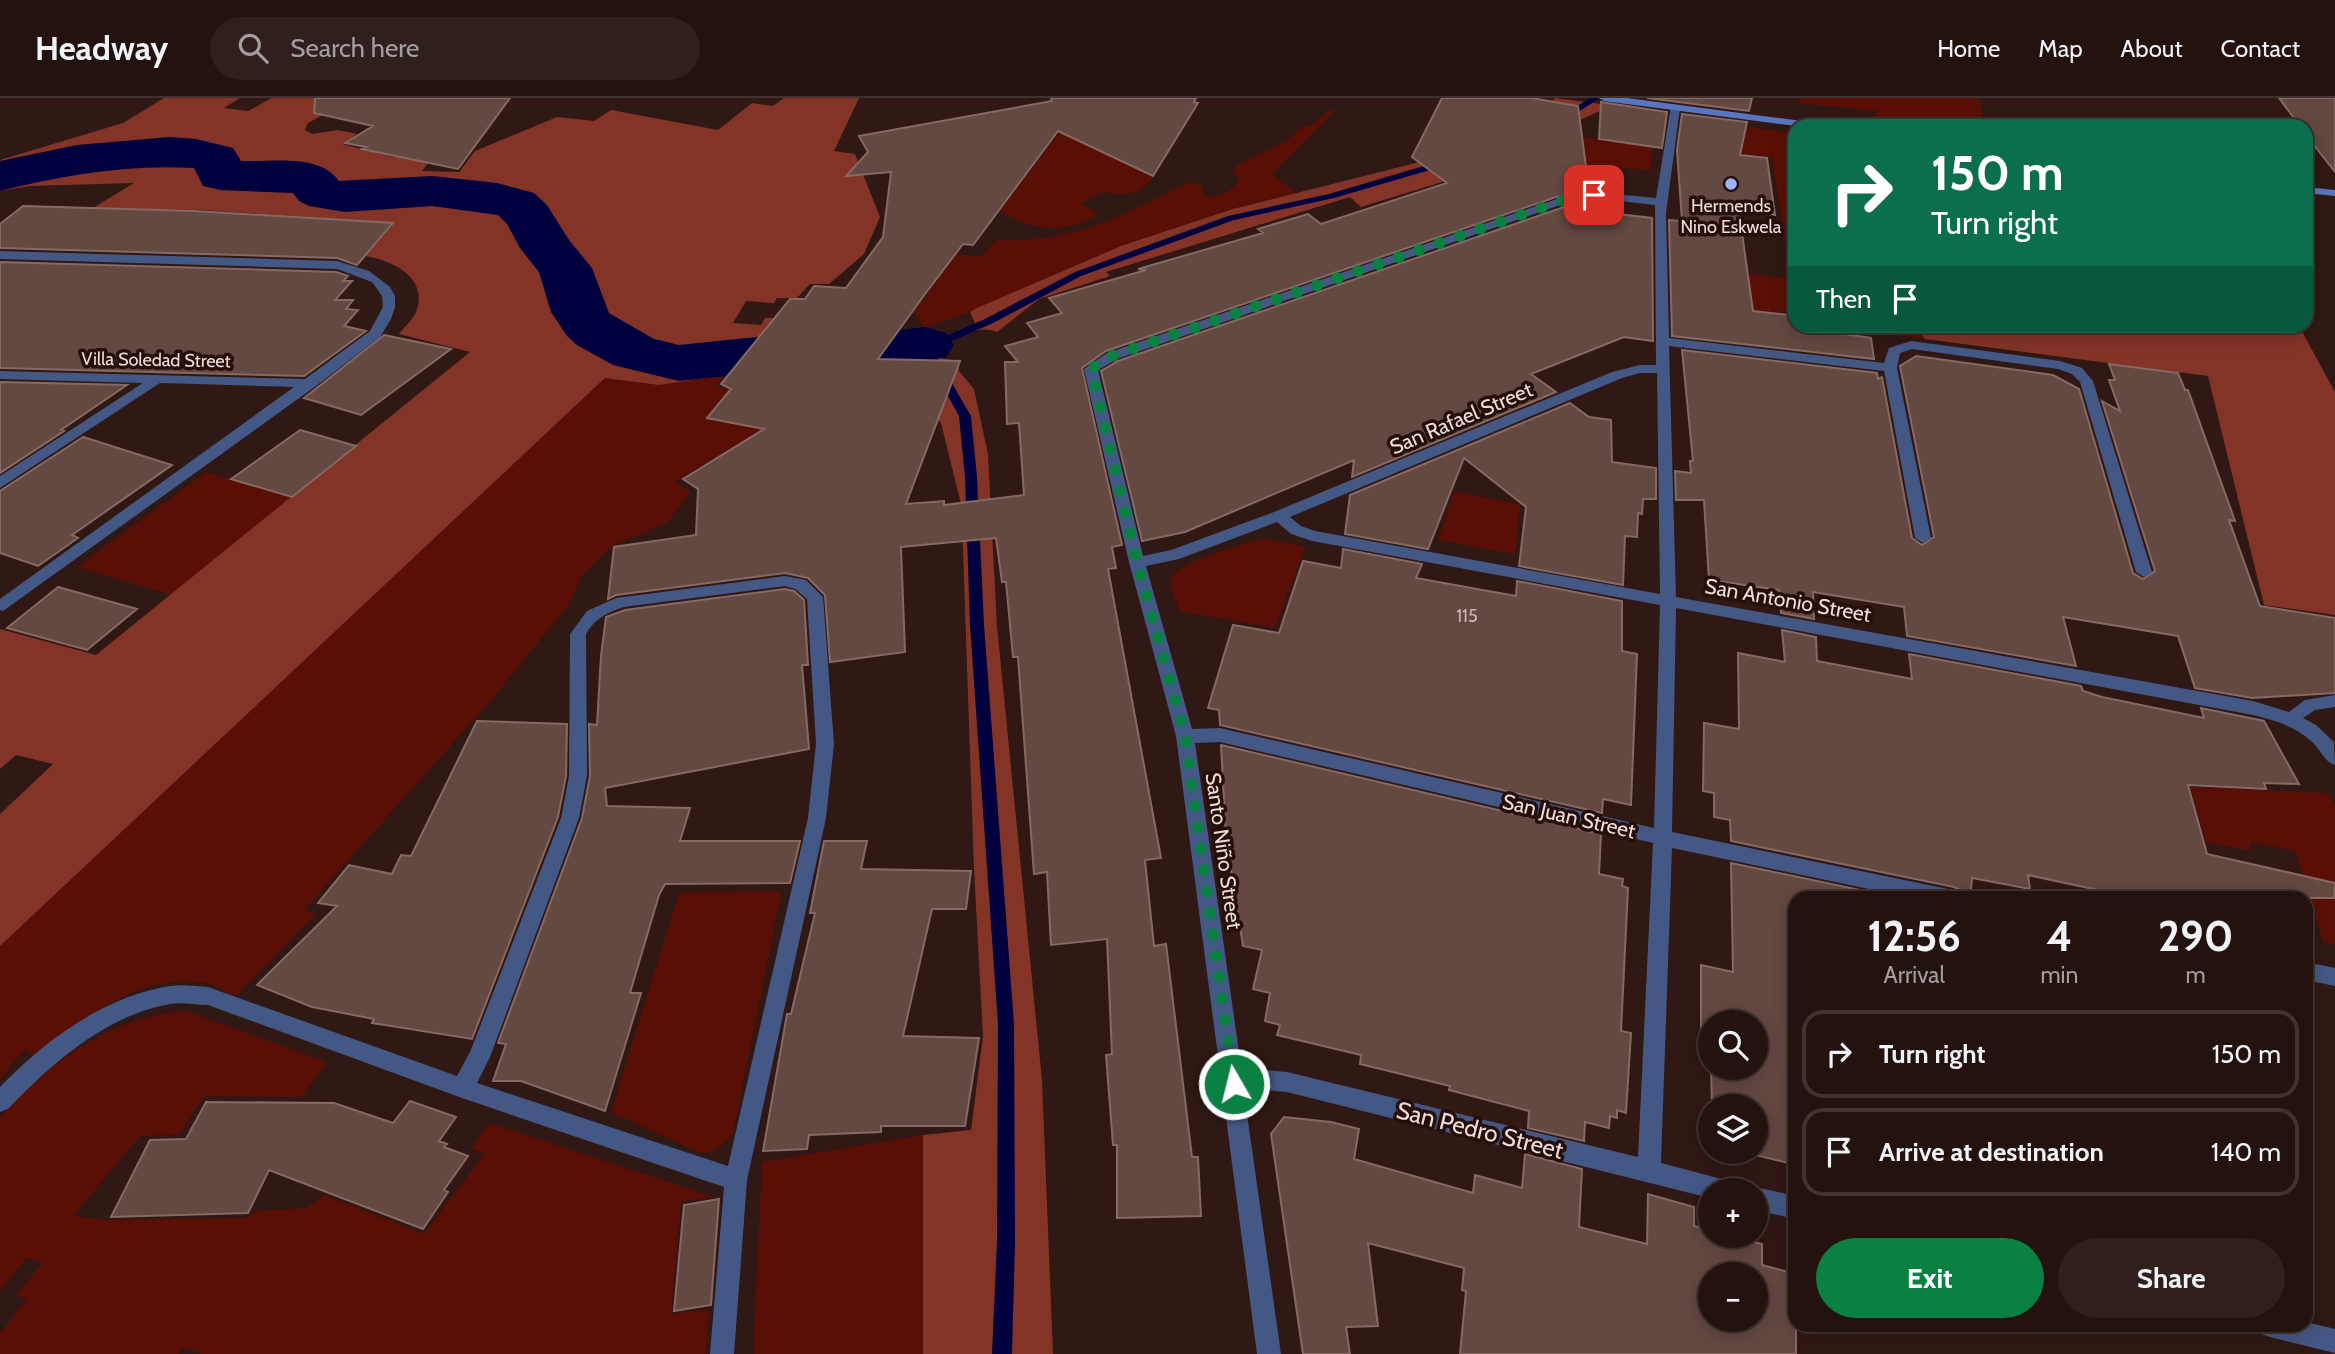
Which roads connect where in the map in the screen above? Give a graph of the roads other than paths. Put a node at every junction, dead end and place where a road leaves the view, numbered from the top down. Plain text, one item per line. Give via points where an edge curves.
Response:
1 (1604, 98) edge
2 (1675, 108) junction
3 (1788, 122) edge
4 (2313, 191) edge
5 (2335, 194) edge
6 (1660, 202) junction
7 (0, 255) edge
8 (1662, 341) junction
9 (1890, 368) junction
10 (1661, 369) junction
11 (0, 376) edge
12 (156, 380) junction
13 (311, 383) junction
14 (0, 483) edge
15 (1279, 516) junction
16 (1923, 538) dead end
17 (1137, 562) junction
18 (2144, 572) dead end
19 (1668, 600) junction
20 (3, 605) dead end
21 (2335, 701) edge
22 (2293, 719) junction
23 (1185, 736) junction
24 (2335, 758) edge
25 (1663, 838) junction
26 (1919, 891) edge
27 (2313, 972) edge
28 (2335, 976) edge
29 (1234, 1084) junction
30 (461, 1088) junction
31 (0, 1102) edge
32 (1649, 1171) junction
33 (736, 1180) junction
34 (1698, 1183) edge
35 (1768, 1201) edge
36 (1788, 1206) edge
37 (2298, 1332) edge
38 (2335, 1341) edge
39 (722, 1354) edge
40 (1269, 1354) edge

1 - 2 street
2 - 3 street
2 - 6 street
4 - 5 street
6 - 8 street
6 - 17 street, Santo Niño Street via 1594,195 1572,198 1096,365 1091,373
7 - 13 street via 337,265 371,274 389,295 385,321 375,334
8 - 9 street
8 - 10 street
9 - 16 street
9 - 18 street via 1894,351 1923,345 2077,371 2086,381
10 - 15 street, San Rafael Street via 1617,375
10 - 19 street
11 - 12 street, Villa Soledad Street
12 - 13 street, Villa Soledad Street
12 - 14 street
13 - 20 street
15 - 17 street, San Rafael Street via 1174,555
15 - 19 street, San Antonio Street via 1312,536
17 - 23 street, Santo Niño Street
19 - 22 street, San Antonio Street via 2240,705
19 - 25 street
21 - 22 street via 2307,705
22 - 24 street via 2319,736
23 - 25 street, San Juan Street via 1220,735
23 - 29 street, Santo Niño Street
25 - 26 street, San Juan Street
25 - 32 street
27 - 28 street
29 - 32 street, San Pedro Street via 1287,1082
29 - 40 street, Santo Niño Street
30 - 31 street via 208,996 171,995 118,1012 59,1046
30 - 33 street
30 - 33 street via 479,1057 570,818 578,776 578,634 583,623 619,602 773,582 800,584 815,597 825,760 817,818
32 - 34 street, San Pedro Street
33 - 39 street
35 - 36 street
37 - 38 street

